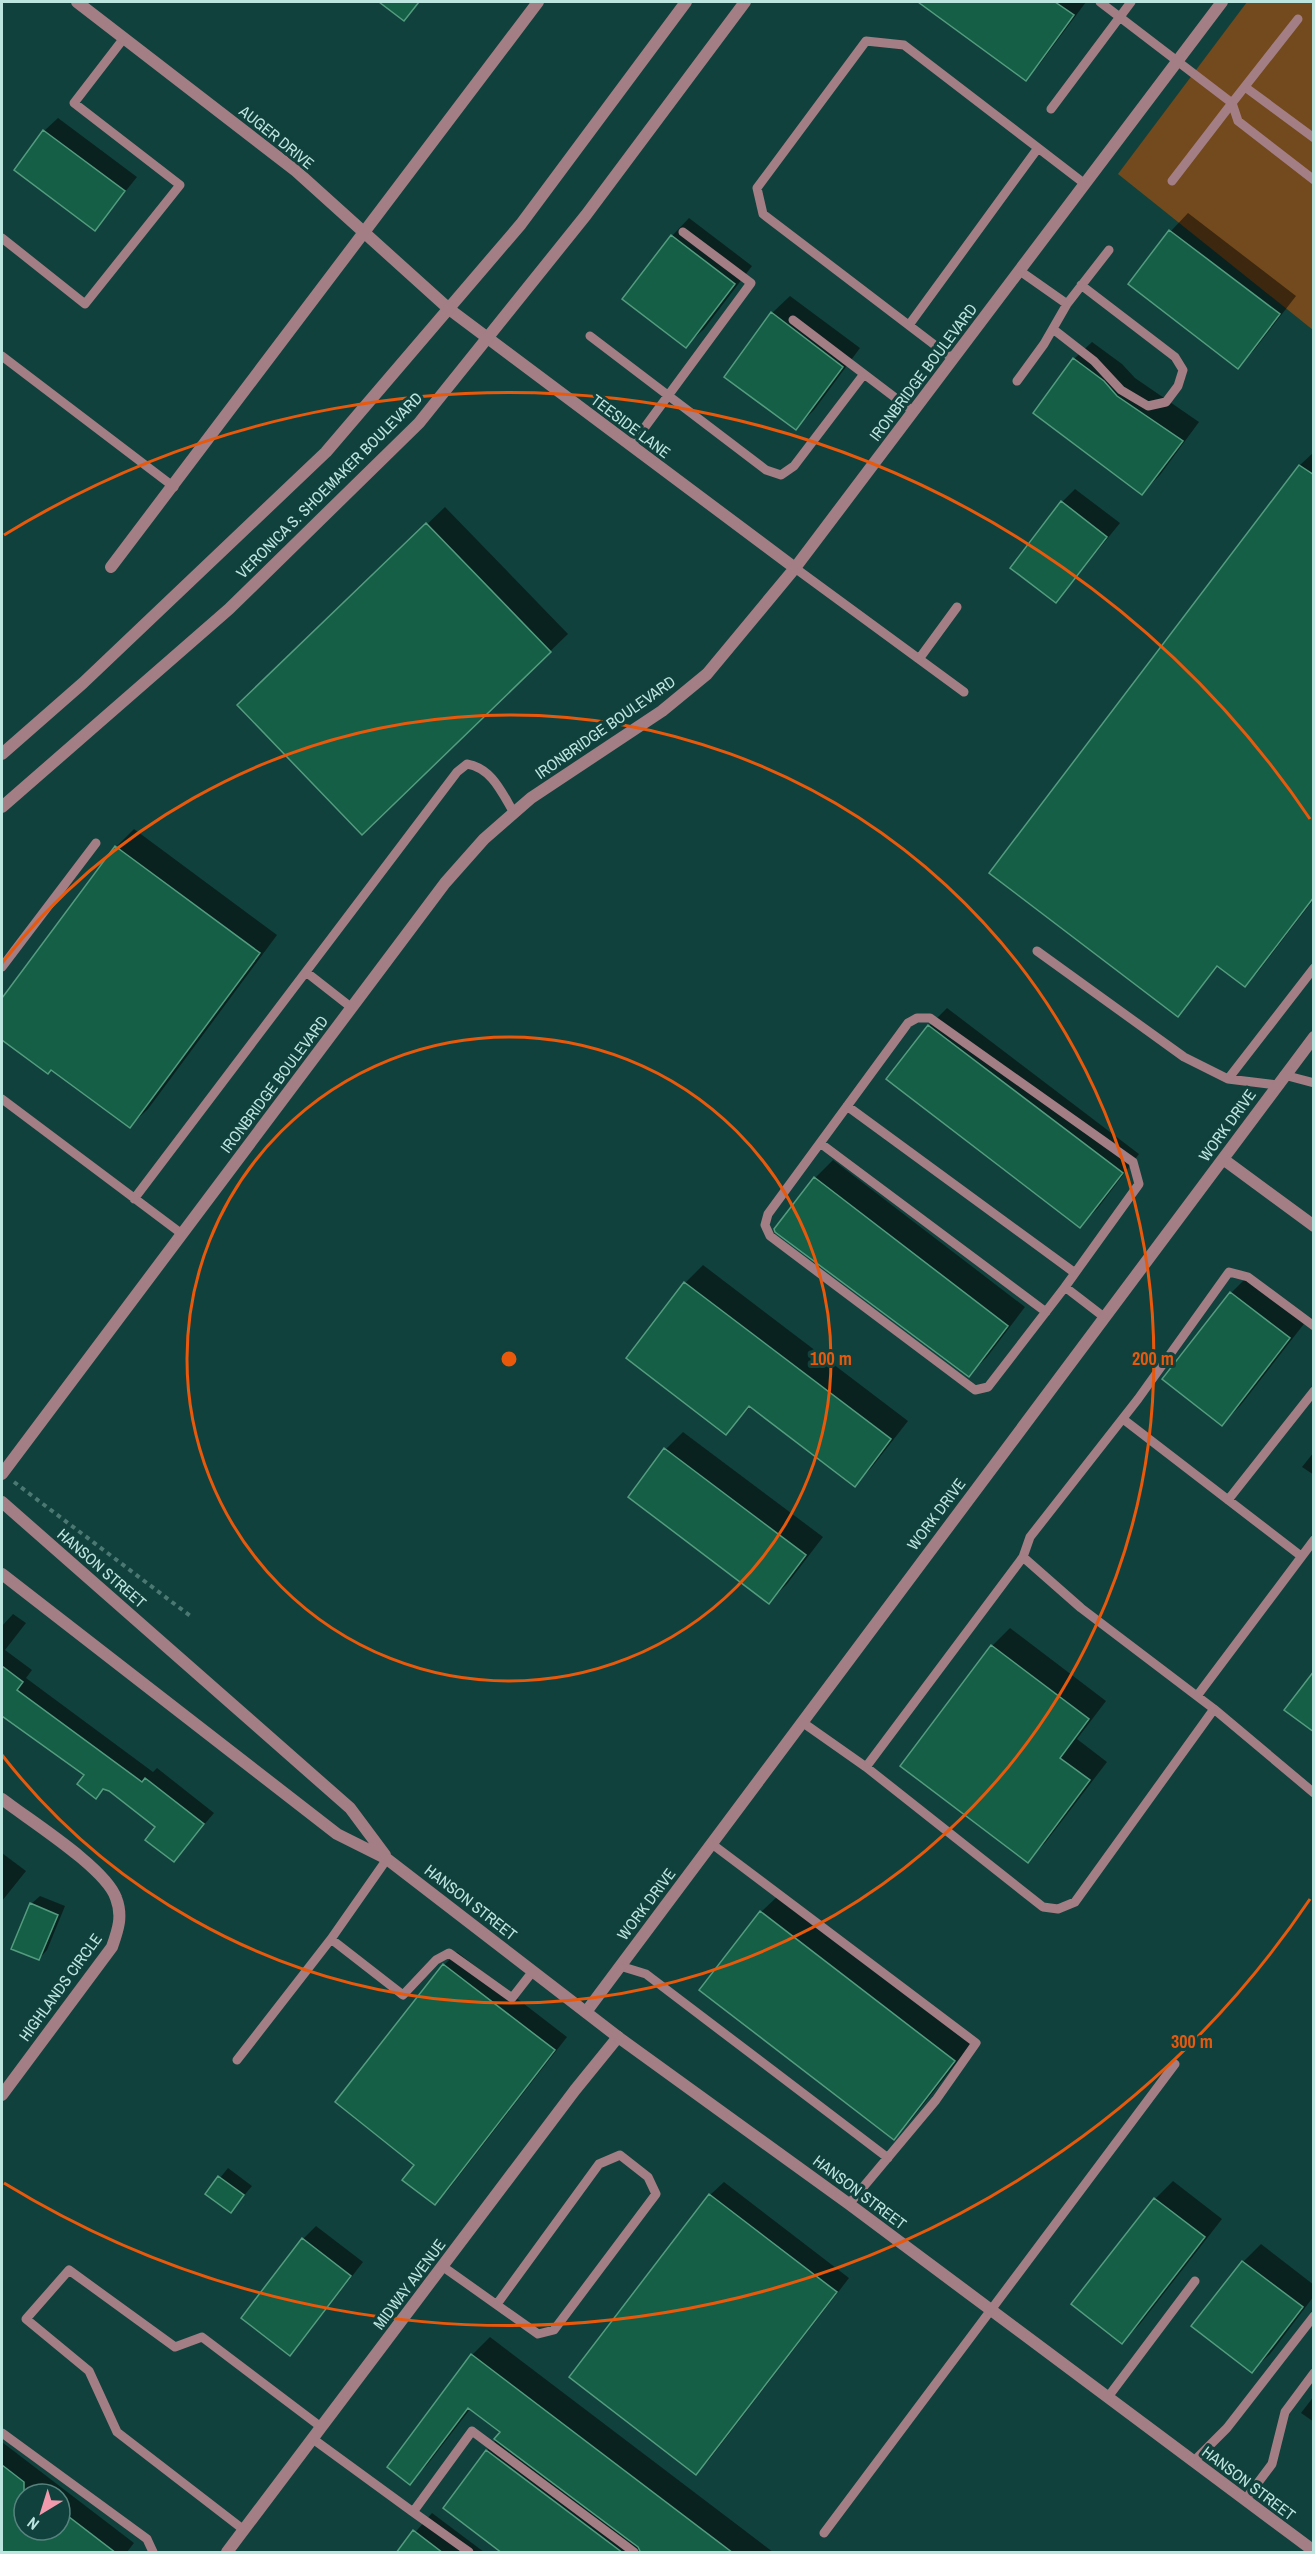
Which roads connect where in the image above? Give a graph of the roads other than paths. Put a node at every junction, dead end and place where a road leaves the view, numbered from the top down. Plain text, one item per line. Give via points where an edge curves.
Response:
1 (77, 2) edge
2 (538, 2) edge
3 (686, 2) edge
4 (745, 2) edge
5 (1100, 2) edge
6 (1131, 2) edge
7 (1222, 2) edge
8 (1120, 17) junction
9 (1298, 19) dead end
10 (124, 38) junction
11 (1178, 61) junction
12 (1245, 87) junction
13 (1232, 103) junction
14 (1051, 109) dead end
15 (1314, 138) edge
16 (1038, 148) junction
17 (1314, 180) edge
18 (1172, 181) dead end
19 (1084, 184) junction
20 (683, 232) dead end
21 (363, 234) junction
22 (2, 238) edge
23 (1109, 250) dead end
24 (1020, 271) junction
25 (1082, 285) junction
26 (1067, 304) junction
27 (448, 309) junction
28 (793, 320) dead end
29 (909, 325) junction
30 (1053, 329) junction
31 (590, 336) dead end
32 (487, 339) junction
33 (2, 356) edge
34 (953, 359) junction
35 (864, 374) junction
36 (1017, 381) dead end
37 (668, 396) junction
38 (914, 412) junction
39 (631, 446) junction
40 (174, 487) junction
41 (111, 567) dead end
42 (795, 568) junction
43 (957, 607) dead end
44 (919, 659) junction
45 (964, 692) dead end
46 (2, 754) edge
47 (2, 807) edge
48 (514, 813) junction
49 (96, 843) dead end
50 (1037, 951) dead end
51 (2, 967) edge
52 (1314, 968) edge
53 (306, 972) junction
54 (352, 1008) junction
55 (1314, 1037) edge
56 (1228, 1079) junction
57 (1281, 1080) junction
58 (1314, 1083) edge
59 (2, 1099) edge
60 (847, 1106) junction
61 (820, 1143) junction
62 (1223, 1159) junction
63 (134, 1199) junction
64 (1314, 1226) edge
65 (182, 1234) junction
66 (1075, 1273) junction
67 (1065, 1287) junction
68 (1046, 1312) junction
69 (1104, 1317) junction
70 (1314, 1326) edge
71 (1314, 1391) edge
72 (1123, 1419) junction
73 (2, 1474) edge
74 (1228, 1500) junction
75 (2, 1502) edge
76 (1314, 1539) edge
77 (1301, 1556) junction
78 (1023, 1557) junction
79 (2, 1574) edge
80 (1197, 1696) junction
81 (1214, 1709) junction
82 (802, 1722) junction
83 (866, 1767) junction
84 (1314, 1793) edge
85 (2, 1799) edge
86 (712, 1844) junction
87 (387, 1858) junction
88 (331, 1939) junction
89 (620, 1966) junction
90 (533, 1971) junction
91 (586, 2012) junction
92 (618, 2037) junction
93 (237, 2060) dead end
94 (1175, 2064) dead end
95 (2, 2095) edge
96 (888, 2158) junction
97 (849, 2204) junction
98 (442, 2266) junction
99 (1195, 2281) dead end
100 (497, 2304) junction
101 (991, 2310) junction
102 (1314, 2316) edge
103 (1314, 2373) edge
104 (1108, 2397) junction
105 (321, 2427) junction
106 (2, 2433) edge
107 (313, 2439) junction
108 (1194, 2462) junction
109 (1245, 2500) junction
110 (413, 2512) junction
111 (244, 2530) junction
112 (824, 2533) dead end
113 (1314, 2552) edge
114 (153, 2553) edge
115 (227, 2553) edge
116 (469, 2553) edge
117 (634, 2553) edge

1 - 10 street, AUGER DRIVE
2 - 21 street
3 - 27 street, VERONICA S. SHOEMAKER BOULEVARD via 521,224
4 - 32 street, VERONICA S. SHOEMAKER BOULEVARD via 586,215
5 - 8 lane
6 - 8 lane
7 - 11 street, IRONBRIDGE BOULEVARD
8 - 11 lane
8 - 14 lane
9 - 12 lane
10 - 21 street, AUGER DRIVE via 296,171
10 - 22 lane via 74,104 180,185 86,304
11 - 13 lane
11 - 19 street, IRONBRIDGE BOULEVARD
12 - 13 lane
12 - 15 lane
13 - 17 lane via 1238,121
13 - 18 lane
16 - 19 lane
16 - 29 lane
16 - 29 lane via 904,45 866,41 757,188 763,214
19 - 24 street, IRONBRIDGE BOULEVARD
20 - 37 lane via 751,283
21 - 27 street, AUGER DRIVE
21 - 40 street
23 - 25 lane
24 - 26 lane
24 - 34 street, IRONBRIDGE BOULEVARD
25 - 26 lane
25 - 30 lane via 1175,357 1183,370 1178,386 1166,402 1148,406 1121,390 1094,361
26 - 30 lane
27 - 32 street, TEESIDE LANE
27 - 46 street, VERONICA S. SHOEMAKER BOULEVARD via 326,452 83,683
28 - 35 lane
29 - 34 lane
30 - 36 lane
31 - 37 lane
32 - 39 street, TEESIDE LANE
32 - 47 street, VERONICA S. SHOEMAKER BOULEVARD via 419,423 230,609
33 - 40 lane
34 - 38 street, IRONBRIDGE BOULEVARD
35 - 37 lane via 794,466 781,475 766,470
35 - 38 lane
37 - 39 lane
38 - 42 street, IRONBRIDGE BOULEVARD
39 - 42 street, TEESIDE LANE
40 - 41 street
42 - 44 lane
42 - 48 street, IRONBRIDGE BOULEVARD via 707,674 662,711
43 - 44 lane
44 - 45 lane
48 - 53 lane via 481,766 467,764 457,772
48 - 54 street, IRONBRIDGE BOULEVARD via 484,839 445,883
49 - 51 lane
50 - 56 lane via 1185,1057
52 - 56 lane
53 - 54 lane
53 - 63 lane
54 - 65 street, IRONBRIDGE BOULEVARD
55 - 57 street, WORK DRIVE
56 - 57 lane
57 - 58 lane
57 - 62 street, WORK DRIVE
59 - 63 lane
60 - 61 lane
60 - 66 lane
60 - 66 lane via 908,1023 930,1018 1133,1162 1139,1184
61 - 68 lane
61 - 68 lane via 768,1214 765,1225 770,1236 975,1390 988,1387
62 - 64 street
62 - 69 street, WORK DRIVE
63 - 65 lane
65 - 73 street, IRONBRIDGE BOULEVARD
66 - 67 lane
67 - 68 lane
67 - 69 lane
69 - 82 street, WORK DRIVE
70 - 72 lane via 1248,1277 1229,1272
71 - 74 lane
72 - 74 lane
72 - 78 lane via 1030,1537
74 - 77 lane
75 - 87 street, HANSON STREET via 350,1808
76 - 77 lane
77 - 80 lane
78 - 80 lane via 1118,1638
78 - 83 lane
79 - 87 street, HANSON STREET via 338,1834
80 - 81 lane
81 - 83 lane via 1075,1902 1058,1909 1043,1907
81 - 84 lane
82 - 83 lane
82 - 86 street, WORK DRIVE
85 - 95 street, HIGHLANDS CIRCLE via 98,1872 116,1897 120,1921 112,1947
86 - 89 street, WORK DRIVE
86 - 96 lane via 976,2043
87 - 88 lane
87 - 90 street, HANSON STREET
88 - 90 lane via 403,1995 436,1960 449,1953 512,1998
88 - 93 lane
89 - 91 street, WORK DRIVE
89 - 96 lane via 645,1974
90 - 91 street, HANSON STREET
91 - 92 street, HANSON STREET
92 - 97 street, HANSON STREET
92 - 98 street, MIDWAY AVENUE
94 - 101 lane
96 - 97 lane
97 - 101 street, HANSON STREET
98 - 100 lane
98 - 105 street, MIDWAY AVENUE
99 - 104 lane
100 - 100 lane via 538,2334 554,2330 656,2194 648,2177 620,2155 599,2164
101 - 104 street, HANSON STREET
101 - 112 lane
102 - 108 lane via 1227,2428
103 - 109 lane via 1285,2412 1272,2464
104 - 108 street, HANSON STREET
105 - 107 street, MIDWAY AVENUE
105 - 111 lane via 202,2337 175,2347 69,2270 26,2319 88,2372 117,2432
106 - 114 lane via 147,2539
107 - 110 lane
107 - 111 street, MIDWAY AVENUE
108 - 109 street, HANSON STREET
109 - 113 street, HANSON STREET
110 - 116 lane
110 - 117 lane via 472,2431
111 - 115 street, MIDWAY AVENUE

